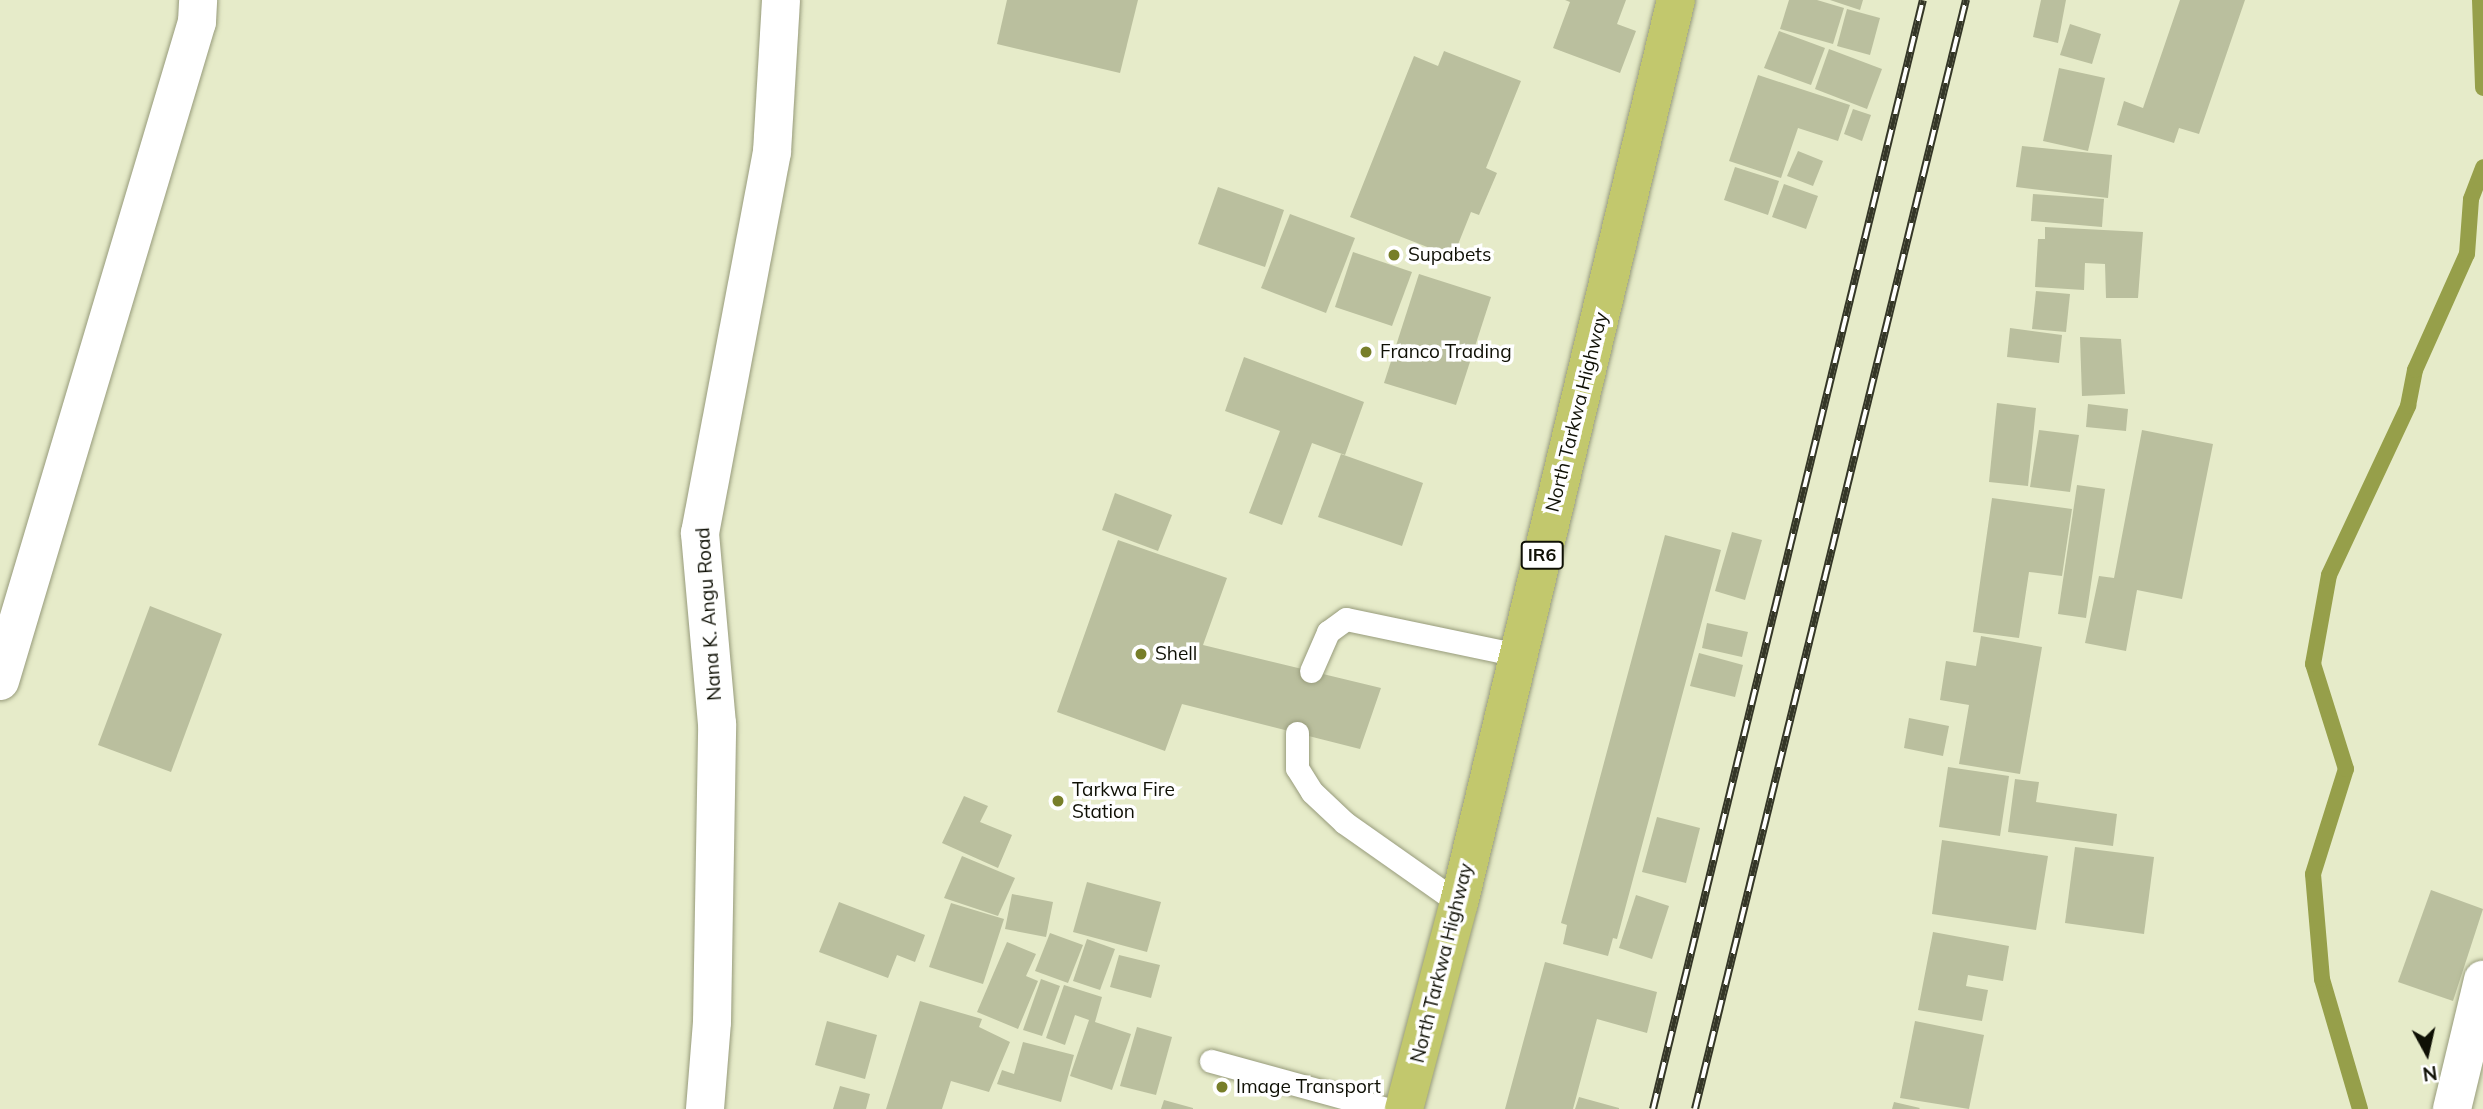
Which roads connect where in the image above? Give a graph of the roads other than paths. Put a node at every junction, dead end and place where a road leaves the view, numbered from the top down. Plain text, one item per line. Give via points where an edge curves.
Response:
1 (198, 0) edge
2 (781, 0) edge
3 (1676, 0) edge
4 (1518, 654) junction
5 (1311, 671) dead end
6 (0, 681) edge
7 (1297, 733) dead end
8 (1459, 902) junction
9 (2483, 980) edge
10 (1211, 1061) dead end
11 (705, 1109) edge
12 (1387, 1109) edge
13 (1404, 1109) edge
14 (2452, 1109) edge

1 - 6 street via 197,22
2 - 11 street, Nana K. Angu Road via 772,152 700,533 717,724 712,1022
3 - 4 main road, North Tarkwa Highway / IR6
4 - 5 lane via 1346,619 1328,632
4 - 8 main road, North Tarkwa Highway / IR6
7 - 8 lane via 1297,768 1312,792 1345,823
8 - 13 main road, North Tarkwa Highway / IR6
9 - 14 street
10 - 12 lane

